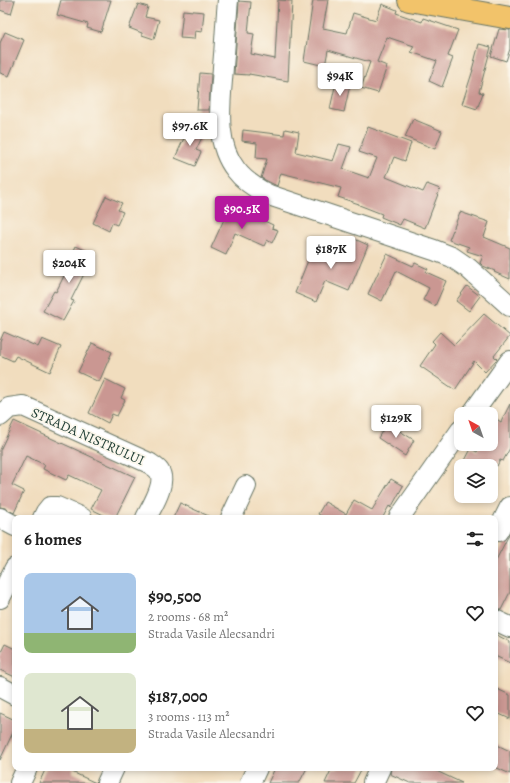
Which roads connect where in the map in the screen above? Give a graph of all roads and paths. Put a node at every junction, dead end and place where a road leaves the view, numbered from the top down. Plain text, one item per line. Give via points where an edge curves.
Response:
1 (228, 0) edge
2 (410, 0) edge
3 (465, 0) edge
4 (510, 8) edge
5 (510, 18) edge
6 (510, 306) edge
7 (510, 361) edge
8 (477, 407) edge
9 (4, 412) edge
10 (454, 440) edge
11 (246, 486) dead end
12 (510, 507) edge
13 (44, 515) edge
14 (75, 515) edge
15 (147, 515) edge
16 (232, 515) edge
17 (401, 515) edge
18 (0, 518) edge
19 (12, 524) edge
20 (498, 531) dead end
21 (12, 574) edge
22 (0, 598) edge
23 (498, 621) edge
24 (510, 627) edge
25 (0, 687) edge
26 (12, 693) edge
27 (26, 771) edge
28 (113, 771) edge
29 (256, 771) edge
30 (379, 771) edge
31 (20, 783) edge
32 (107, 783) edge
33 (250, 783) edge
34 (373, 783) edge

1 - 6 street via 220,128 227,156 246,181 269,195 452,257
2 - 5 main road
3 - 4 main road
7 - 8 street
9 - 15 street, STRADA NISTRULUI via 23,406 149,463 159,470 162,477 161,487
10 - 17 street
11 - 16 street
12 - 20 street
13 - 14 street via 50,507 57,507
18 - 19 street
21 - 22 street
23 - 24 street
25 - 26 street
27 - 31 street
28 - 32 street
29 - 33 street
30 - 34 street

